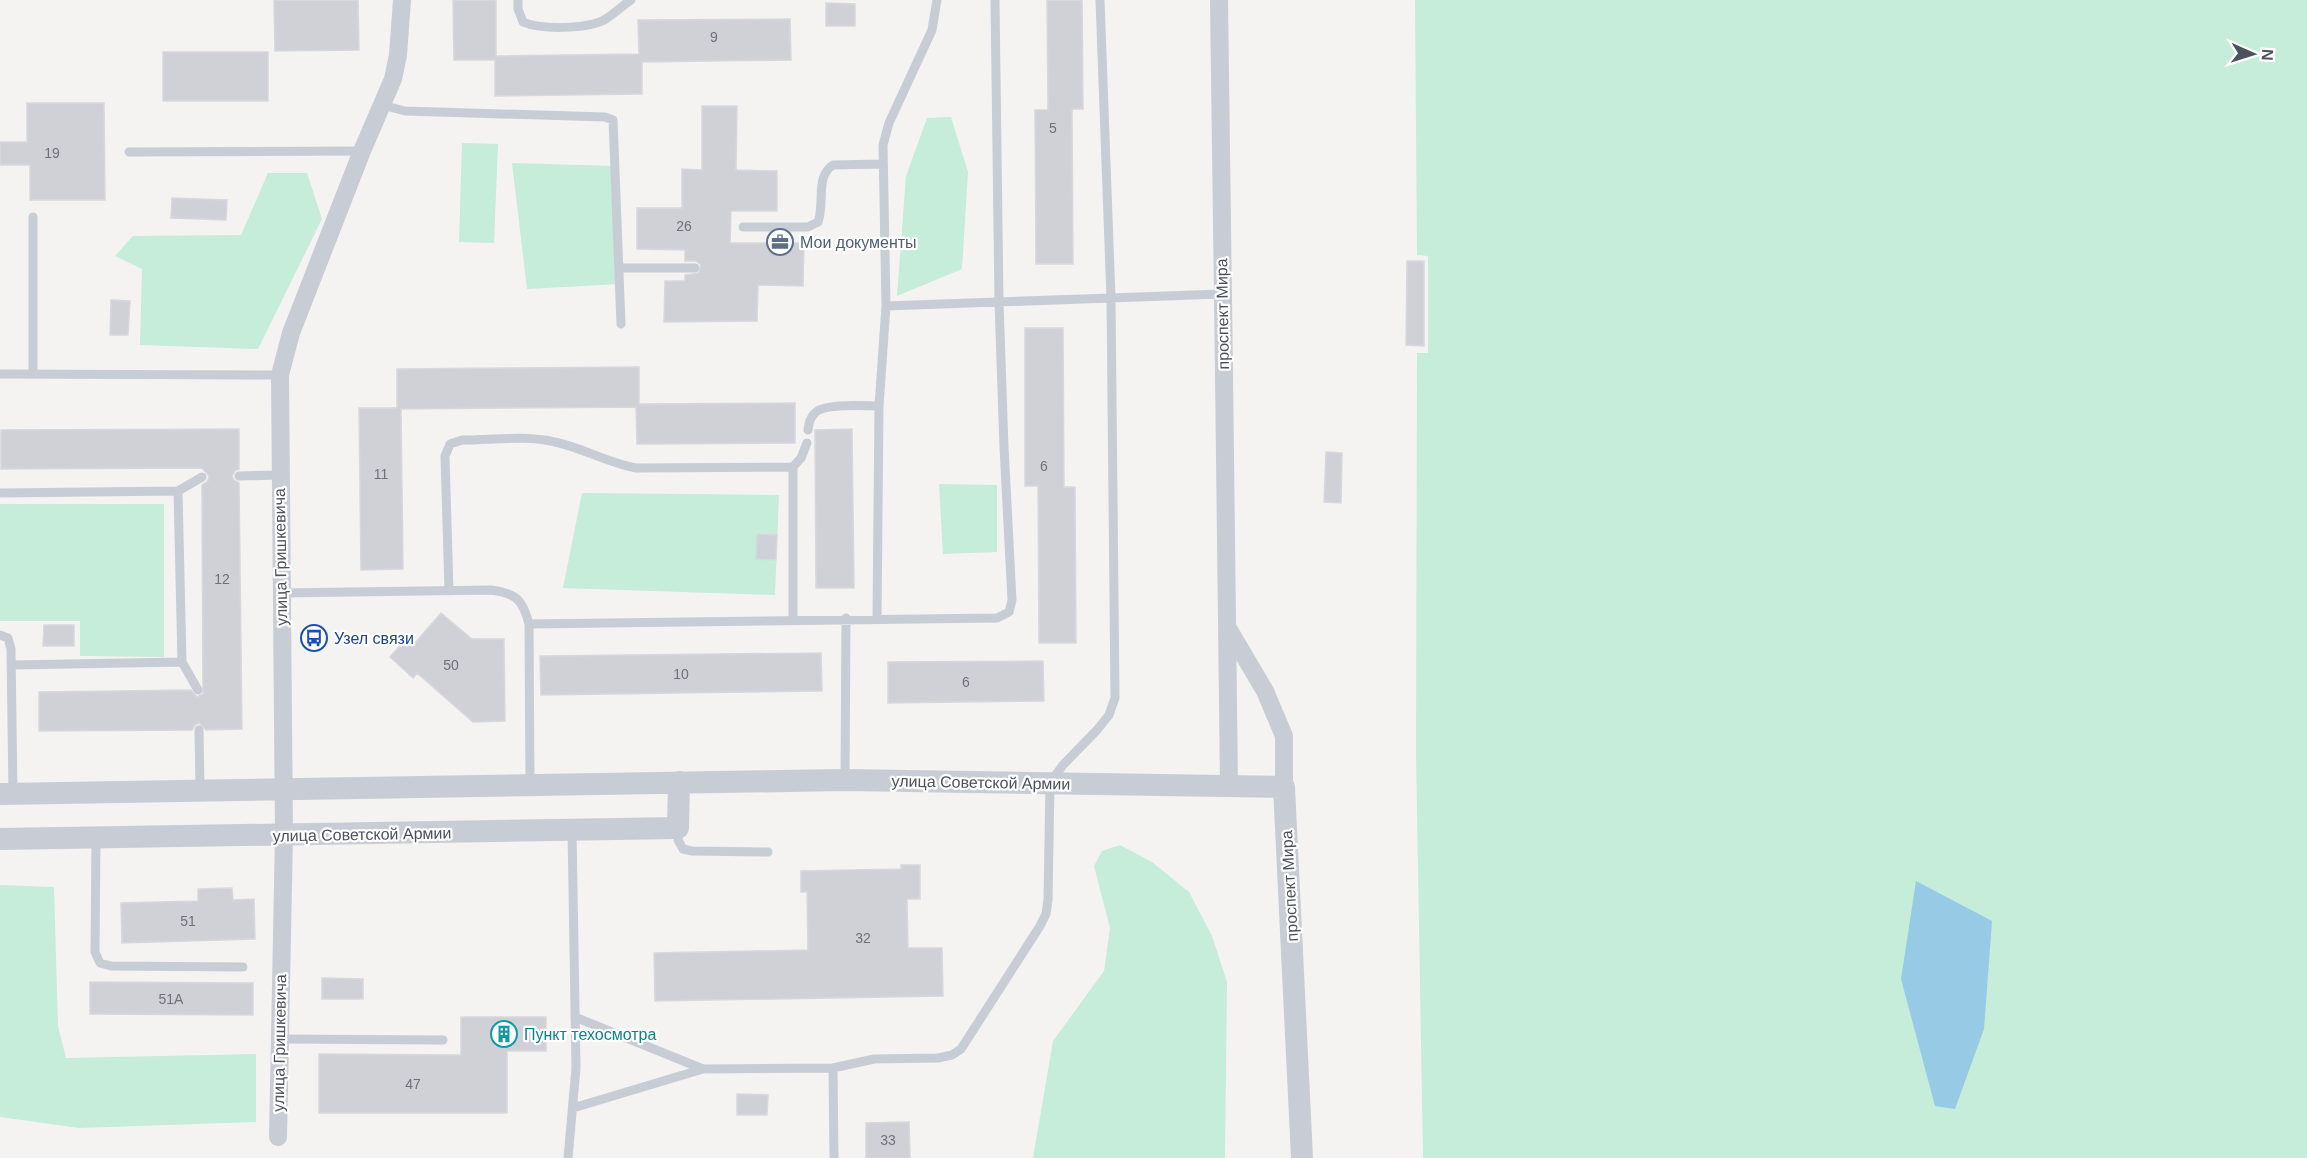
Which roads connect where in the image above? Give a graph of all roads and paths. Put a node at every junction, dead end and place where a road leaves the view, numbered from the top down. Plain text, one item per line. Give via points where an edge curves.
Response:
1 (402, 0) edge
2 (518, 0) edge
3 (631, 0) edge
4 (938, 0) edge
5 (995, 0) edge
6 (1100, 0) edge
7 (1219, 0) edge
8 (382, 105) junction
9 (362, 151) junction
10 (129, 152) dead end
11 (883, 164) junction
12 (33, 216) dead end
13 (743, 227) dead end
14 (619, 268) junction
15 (695, 268) dead end
16 (1221, 294) junction
17 (1111, 298) junction
18 (999, 302) junction
19 (886, 306) junction
20 (621, 324) dead end
21 (0, 374) edge
22 (33, 374) junction
23 (280, 375) junction
24 (879, 406) junction
25 (808, 430) dead end
26 (807, 443) dead end
27 (793, 467) junction
28 (279, 475) junction
29 (239, 476) dead end
30 (202, 477) dead end
31 (178, 491) junction
32 (0, 493) edge
33 (449, 591) junction
34 (281, 593) junction
35 (846, 618) junction
36 (877, 618) junction
37 (793, 619) junction
38 (529, 624) junction
39 (1228, 628) junction
40 (0, 635) edge
41 (182, 662) junction
42 (12, 665) junction
43 (198, 690) dead end
44 (199, 730) dead end
45 (845, 780) junction
46 (679, 782) junction
47 (1050, 783) junction
48 (530, 784) junction
49 (1229, 786) junction
50 (1284, 787) junction
51 (284, 790) junction
52 (200, 792) junction
53 (6, 794) edge
54 (678, 828) junction
55 (572, 830) junction
56 (284, 835) junction
57 (96, 837) junction
58 (0, 839) edge
59 (768, 852) dead end
60 (243, 968) dead end
61 (576, 1017) junction
62 (279, 1039) junction
63 (443, 1040) dead end
64 (833, 1068) junction
65 (703, 1069) junction
66 (573, 1108) junction
67 (278, 1137) dead end
68 (568, 1158) edge
69 (834, 1158) edge
70 (1302, 1158) edge

1 - 8 street, улица Гришкевича via 398,56
2 - 3 lane via 523,22 534,27 588,26
4 - 11 lane via 932,30 889,123
5 - 18 lane
6 - 17 lane
7 - 16 street, проспект Мира
8 - 9 street, улица Гришкевича
8 - 14 lane via 405,111 613,120
9 - 10 lane
9 - 23 street, улица Гришкевича via 291,333
11 - 13 lane via 833,165 826,169 822,177 822,213 818,222 808,227
11 - 19 lane
12 - 22 lane
14 - 15 lane
14 - 20 lane
16 - 17 lane
16 - 39 street, проспект Мира
17 - 18 lane
17 - 47 lane via 1115,698 1109,715
18 - 19 lane
18 - 36 lane via 1012,600 1009,612 997,618
19 - 24 lane
21 - 22 lane
22 - 23 lane
23 - 28 street, улица Гришкевича
24 - 25 lane via 825,408 816,412
24 - 36 lane
26 - 27 lane
27 - 33 lane via 636,468 541,439 462,440 450,444 445,456
27 - 37 lane
28 - 29 lane
28 - 34 street, улица Гришкевича
30 - 31 lane
31 - 32 lane
31 - 41 lane
33 - 34 lane
33 - 38 lane via 507,592 518,598
34 - 51 street, улица Гришкевича
35 - 36 lane
35 - 37 lane
35 - 45 lane
37 - 38 lane
38 - 48 lane
39 - 49 street, проспект Мира
39 - 50 street, проспект Мира via 1265,691 1284,736
40 - 42 lane via 8,638
41 - 42 lane
41 - 43 lane
42 - 53 lane
44 - 52 lane
45 - 46 street, улица Советской Армии
45 - 47 street, улица Советской Армии
46 - 48 street, улица Советской Армии
46 - 54 street
47 - 49 street, улица Советской Армии
47 - 64 lane via 1046,914 961,1049 938,1058 874,1059
48 - 51 street, улица Советской Армии
49 - 50 street, улица Советской Армии
50 - 70 street, проспект Мира
51 - 52 street, улица Советской Армии
51 - 56 street, улица Гришкевича
52 - 53 street, улица Советской Армии
54 - 55 street, улица Советской Армии
54 - 59 lane via 683,849
55 - 56 street, улица Советской Армии
55 - 61 lane
56 - 57 street, улица Советской Армии
56 - 62 street, улица Гришкевича
57 - 58 street, улица Советской Армии
57 - 60 lane via 95,952 100,963
61 - 65 lane
61 - 66 lane
62 - 63 lane
62 - 67 street, улица Гришкевича
64 - 65 lane
64 - 69 lane
65 - 66 lane
66 - 68 lane

